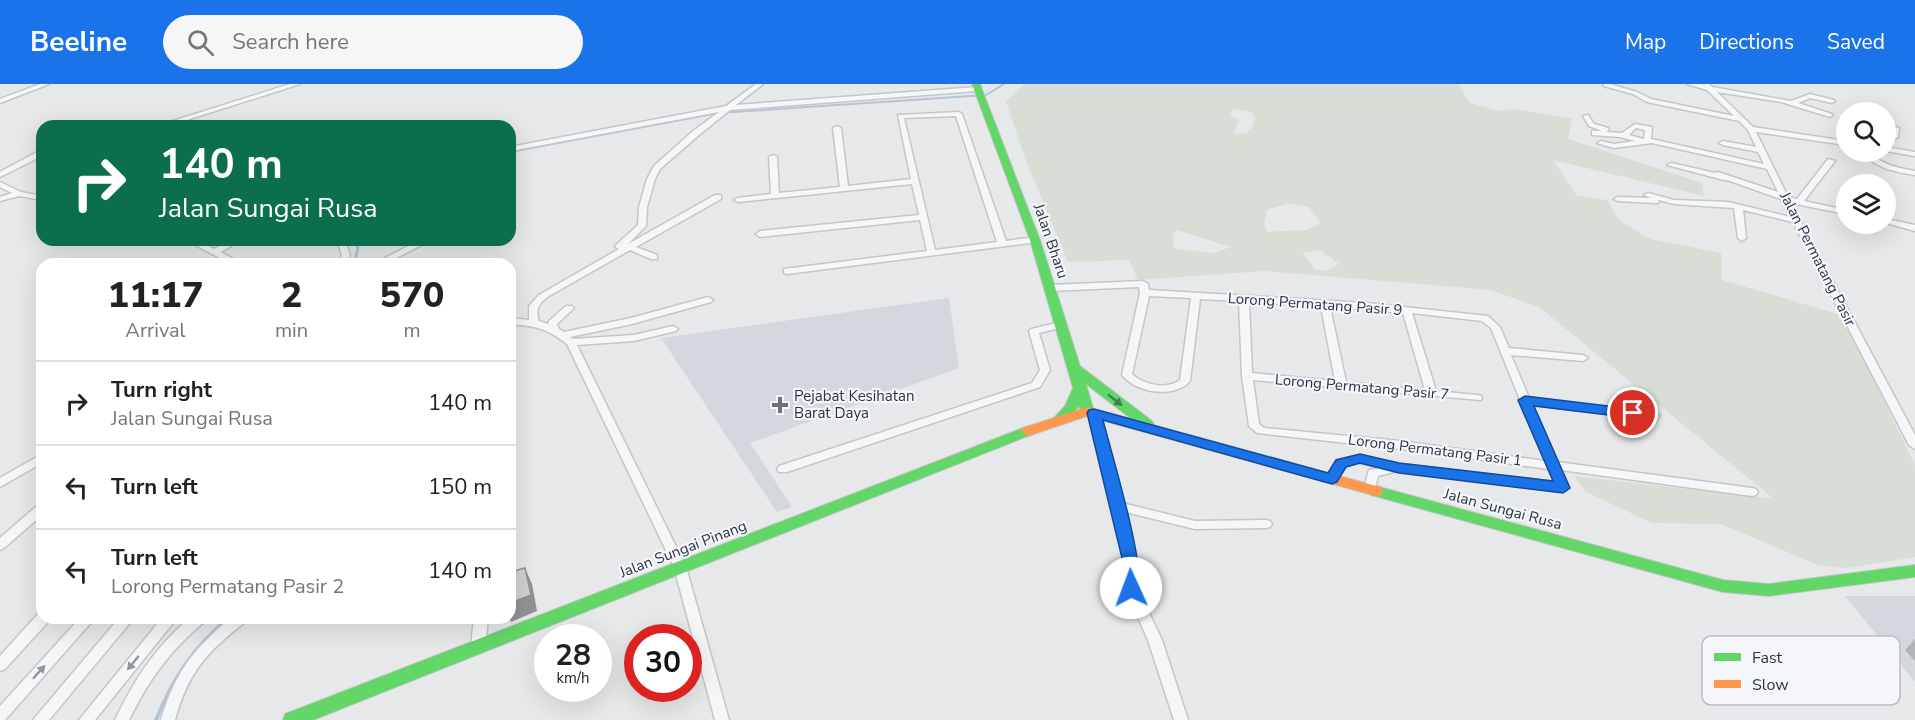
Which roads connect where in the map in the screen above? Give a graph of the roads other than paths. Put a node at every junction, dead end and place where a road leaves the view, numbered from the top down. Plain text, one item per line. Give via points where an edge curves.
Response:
1 (46, 84) edge
2 (297, 84) edge
3 (760, 84) edge
4 (1690, 84) edge
5 (1606, 85) edge
6 (1708, 87) edge
7 (978, 91) edge
8 (0, 101) edge
9 (1832, 101) dead end
10 (1793, 102) junction
11 (725, 111) junction
12 (1830, 115) dead end
13 (1586, 116) dead end
14 (180, 120) edge
15 (1743, 120) junction
16 (837, 128) dead end
17 (1751, 129) junction
18 (1595, 133) dead end
19 (1622, 135) junction
20 (1646, 142) junction
21 (1723, 142) dead end
22 (1836, 142) edge
23 (1601, 143) dead end
24 (516, 148) edge
25 (1761, 150) junction
26 (1896, 151) edge
27 (1915, 154) edge
28 (36, 156) edge
29 (773, 158) dead end
30 (1831, 160) dead end
31 (1880, 162) edge
32 (1671, 165) dead end
33 (1771, 168) junction
34 (1915, 173) edge
35 (1718, 174) dead end
36 (0, 175) edge
37 (1727, 179) junction
38 (914, 181) junction
39 (0, 184) edge
40 (844, 189) junction
41 (19, 194) junction
42 (1648, 195) dead end
43 (775, 196) junction
44 (36, 197) edge
45 (718, 197) dead end
46 (1785, 198) junction
47 (0, 199) edge
48 (1618, 199) dead end
49 (738, 200) dead end
50 (1664, 201) junction
51 (1798, 202) junction
52 (1738, 206) junction
53 (1836, 210) edge
54 (921, 217) junction
55 (1798, 221) junction
56 (1896, 223) edge
57 (1915, 228) edge
58 (760, 234) dead end
59 (1742, 238) dead end
60 (1035, 240) junction
61 (1002, 243) junction
62 (202, 246) edge
63 (226, 246) edge
64 (415, 246) edge
65 (626, 246) junction
66 (931, 251) junction
67 (214, 252) junction
68 (654, 257) dead end
69 (226, 258) edge
70 (390, 258) edge
71 (787, 271) dead end
72 (1050, 288) junction
73 (1145, 293) junction
74 (1196, 296) junction
75 (1244, 299) junction
76 (708, 300) dead end
77 (1325, 303) junction
78 (569, 308) dead end
79 (1407, 311) junction
80 (516, 321) edge
81 (535, 323) junction
82 (1061, 325) junction
83 (673, 329) dead end
84 (563, 336) junction
85 (1505, 351) junction
86 (1582, 358) dead end
87 (1075, 369) junction
88 (1247, 376) junction
89 (1341, 385) junction
90 (1081, 386) junction
91 (1431, 393) junction
92 (1477, 398) dead end
93 (1525, 400) junction
94 (1091, 412) junction
95 (1655, 416) dead end
96 (1062, 418) junction
97 (1155, 430) junction
98 (1915, 445) edge
99 (36, 462) edge
100 (1552, 464) junction
101 (1399, 468) junction
102 (783, 469) dead end
103 (1332, 479) junction
104 (0, 483) edge
105 (1370, 489) junction
106 (1752, 492) dead end
107 (1117, 506) junction
108 (36, 513) edge
109 (1266, 524) dead end
110 (0, 545) edge
111 (680, 567) junction
112 (1915, 571) edge
113 (38, 624) edge
114 (83, 624) edge
115 (122, 624) edge
116 (165, 624) edge
117 (192, 624) edge
118 (233, 624) edge
119 (480, 624) edge
120 (478, 647) junction
121 (0, 665) edge
122 (0, 716) edge
123 (40, 720) edge
124 (86, 720) edge
125 (122, 720) edge
126 (168, 720) edge
127 (292, 720) edge
128 (722, 720) edge
129 (1181, 720) edge

1 - 8 street
2 - 14 street
3 - 11 street
4 - 6 street
5 - 15 street via 1635,93 1649,102
6 - 10 street
6 - 15 street, Jalan Permatang Pasir
7 - 11 street
7 - 60 main road, Jalan Bharu
9 - 10 street via 1810,96
10 - 12 street
11 - 24 street
11 - 65 street via 657,168 646,197 642,226
13 - 19 street via 1591,125
15 - 17 street, Jalan Permatang Pasir
16 - 40 street
17 - 22 street
17 - 25 street, Jalan Permatang Pasir
18 - 19 street
19 - 20 street
19 - 20 street via 1635,126 1649,129
20 - 23 street via 1618,148
20 - 33 street
21 - 25 street
25 - 33 street, Jalan Permatang Pasir
26 - 27 street
28 - 36 street
29 - 43 street
30 - 51 street
31 - 34 street
32 - 37 street
33 - 46 street, Jalan Permatang Pasir
35 - 37 street
37 - 46 street
38 - 40 street
38 - 54 street
38 - 61 street via 900,116 959,114
39 - 41 street
40 - 43 street
41 - 44 street
41 - 47 street
42 - 50 street
43 - 49 street
45 - 65 street
46 - 51 street
46 - 55 street, Jalan Permatang Pasir
48 - 50 street
50 - 52 street
51 - 53 street
52 - 55 street
52 - 59 street
54 - 58 street
54 - 66 street
55 - 98 street, Jalan Permatang Pasir
56 - 57 street
60 - 61 street
60 - 72 main road, Jalan Bharu
61 - 66 street
62 - 67 street
63 - 67 street
64 - 70 street
65 - 68 street
65 - 81 street via 538,298 533,308
66 - 71 street
67 - 69 street
72 - 73 street via 1139,282
72 - 82 main road, Jalan Bharu
73 - 74 street, Lorong Permatang Pasir 9
73 - 74 street via 1127,375 1139,384 1165,388 1178,388 1185,383
74 - 75 street, Lorong Permatang Pasir 9
75 - 77 street, Lorong Permatang Pasir 9
75 - 88 street
76 - 84 street
77 - 79 street, Lorong Permatang Pasir 9
77 - 89 street
78 - 84 street via 552,323
79 - 85 street, Lorong Permatang Pasir 9 via 1485,318 1495,327
79 - 91 street
80 - 81 street
81 - 84 street
82 - 87 main road, Jalan Bharu
82 - 102 street via 1034,330 1044,370 1036,385
83 - 84 street via 634,338
84 - 111 street
85 - 86 street
85 - 93 street
87 - 90 main road, Jalan Bharu
87 -> 97 main road
88 - 89 street, Lorong Permatang Pasir 7
88 - 100 street, Lorong Permatang Pasir 1 via 1254,426 1261,432
89 - 91 street, Lorong Permatang Pasir 7
90 - 94 main road, Jalan Bharu
90 - 96 main road
91 - 92 street, Lorong Permatang Pasir 7
93 - 95 street
93 - 100 street
94 - 96 main road, Jalan Sungai Pinang
94 - 97 main road, Jalan Sungai Rusa
94 - 107 street
96 - 111 main road, Jalan Sungai Pinang
97 - 103 main road, Jalan Sungai Rusa
99 - 104 street
100 - 101 street via 1563,488
100 - 106 street, Lorong Permatang Pasir 1
101 - 103 street via 1360,459 1341,463
101 - 105 street via 1373,473
103 - 105 main road, Jalan Sungai Rusa
105 - 112 main road, Jalan Sungai Rusa via 1723,586 1769,590
107 - 109 street via 1195,525
107 - 129 street via 1130,558 1131,588 1155,640
108 - 110 street
111 - 120 main road, Jalan Sungai Pinang
111 - 128 street
113 - 121 street
122 -> 114 street
115 - 123 street
116 -> 124 street
117 - 125 street via 162,650
118 - 126 street via 192,661
119 - 120 street
120 - 127 main road, Jalan Sungai Pinang

